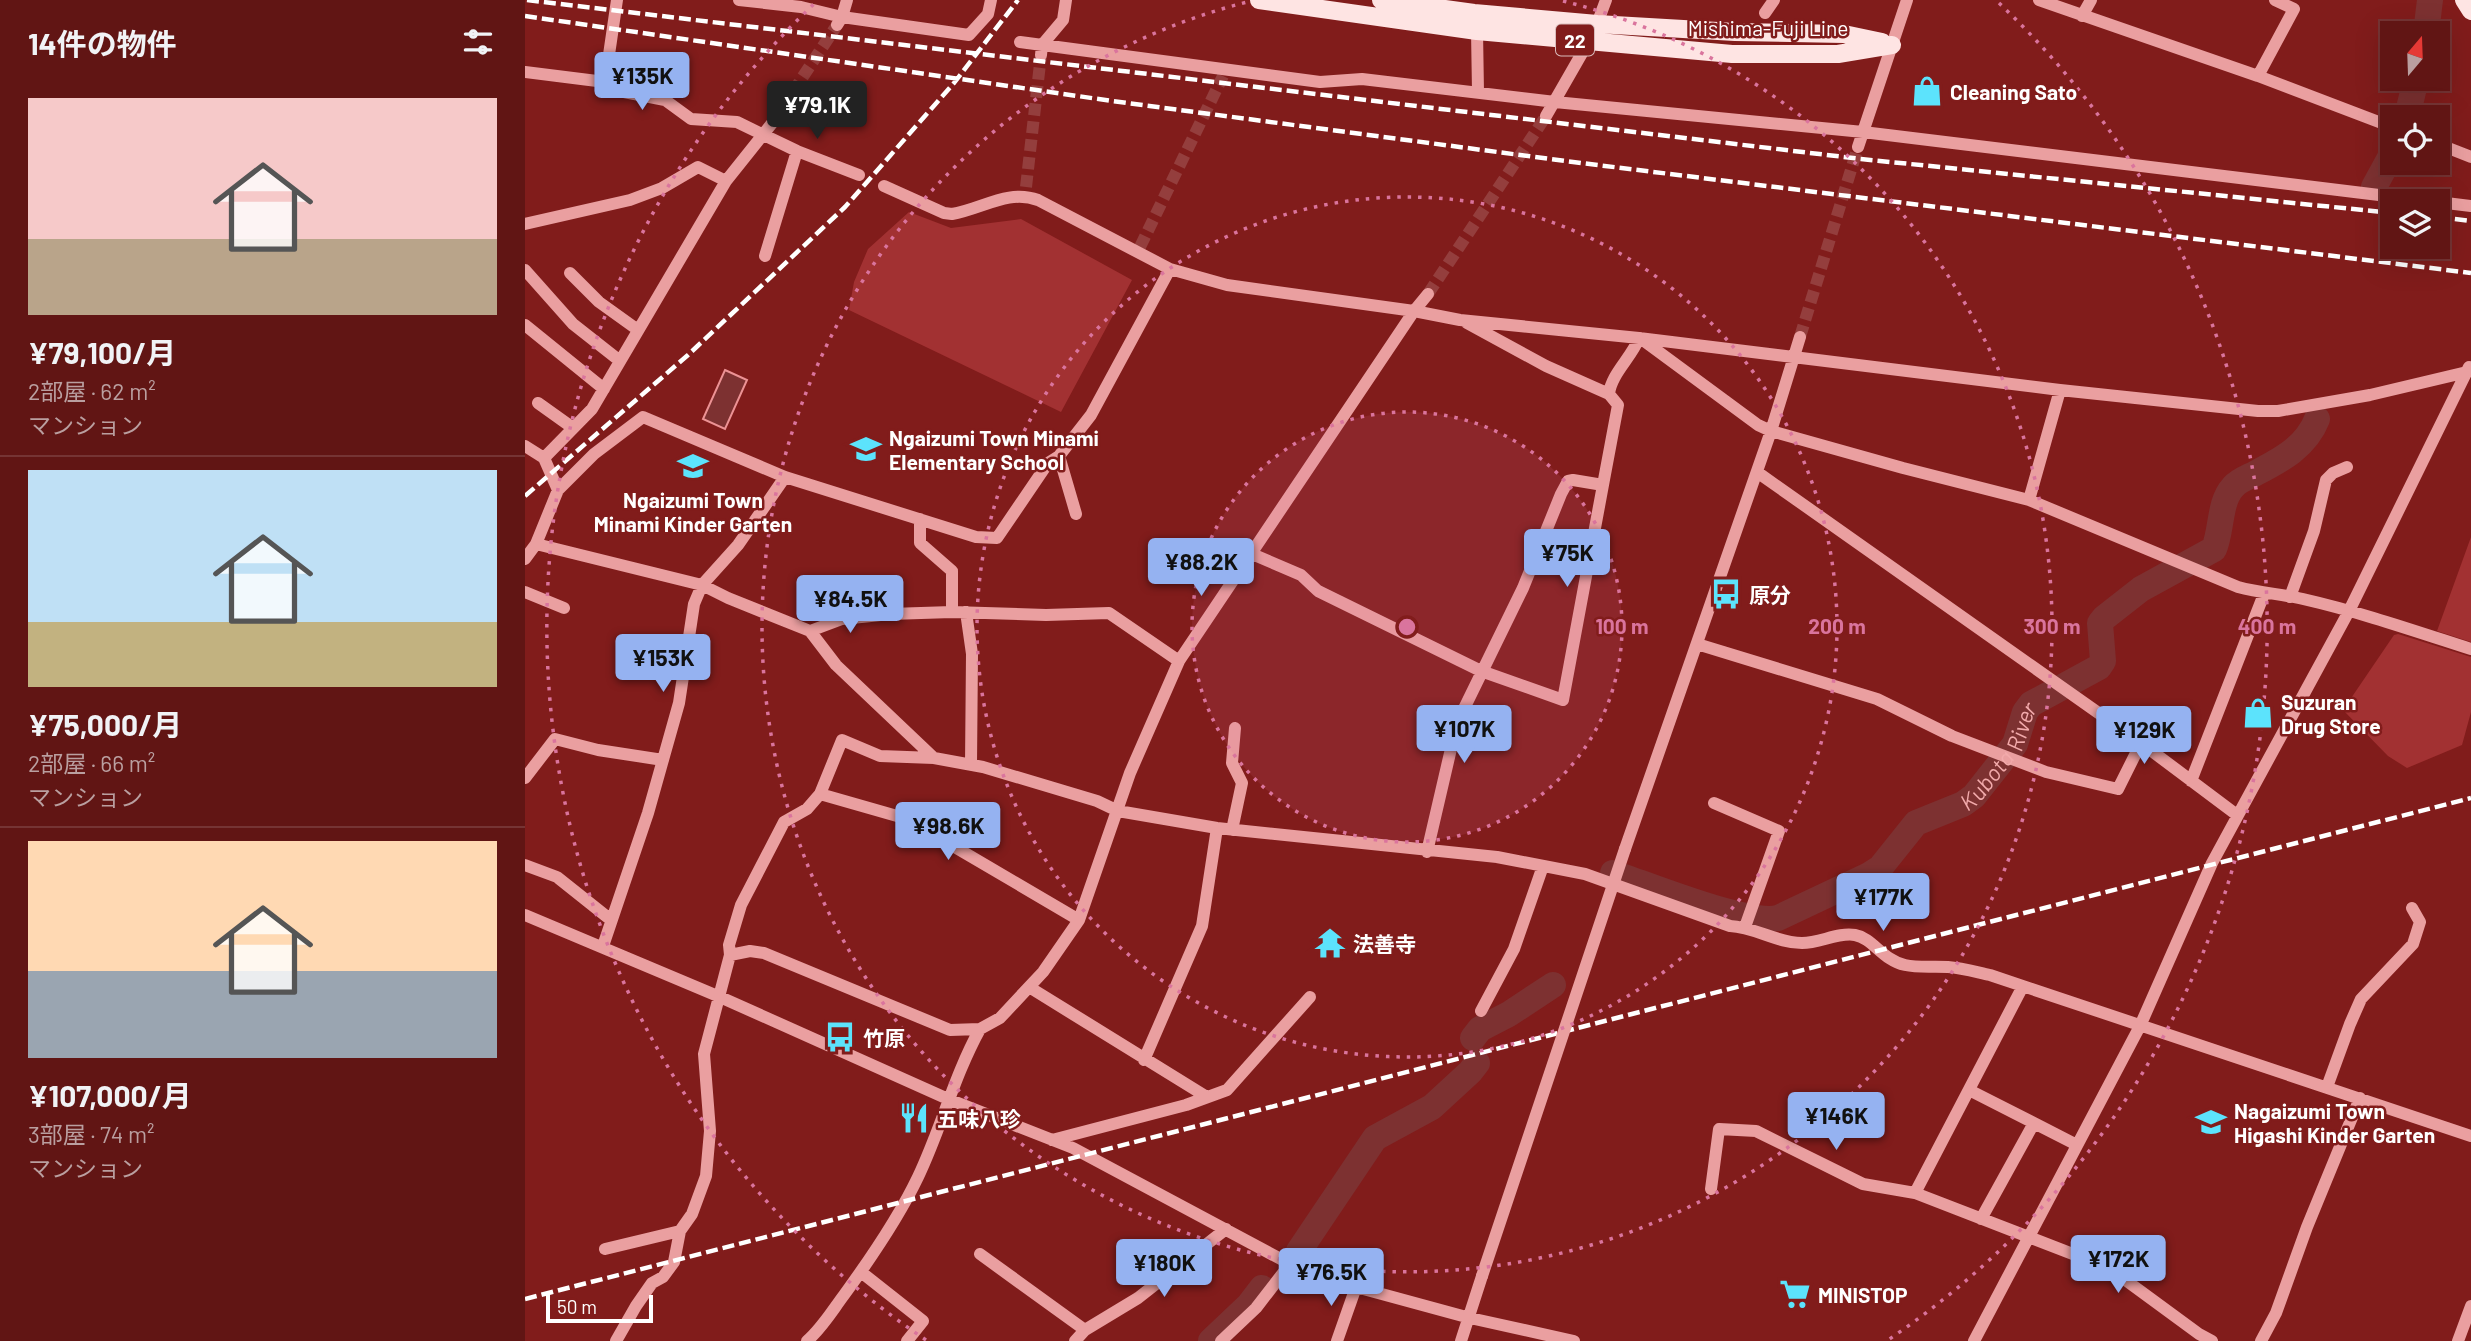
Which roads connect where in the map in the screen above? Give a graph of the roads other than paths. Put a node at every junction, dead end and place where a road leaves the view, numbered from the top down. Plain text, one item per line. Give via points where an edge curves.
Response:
1 (617, 0) edge
2 (739, 0) edge
3 (790, 0) edge
4 (847, 0) edge
5 (991, 0) edge
6 (1066, 0) edge
7 (1259, 0) edge
8 (1381, 0) edge
9 (1606, 0) edge
10 (1774, 0) edge
11 (1906, 0) edge
12 (2039, 0) edge
13 (2091, 0) edge
14 (2275, 0) edge
15 (2464, 0) edge
16 (801, 7) junction
17 (2471, 11) edge
18 (1765, 13) dead end
19 (1474, 15) edge
20 (2082, 16) junction
21 (839, 21) junction
22 (1597, 24) junction
23 (1589, 41) junction
24 (1020, 43) dead end
25 (1892, 45) junction
26 (1041, 50) junction
27 (525, 72) edge
28 (2257, 76) junction
29 (605, 82) junction
30 (1478, 92) junction
31 (1555, 102) junction
32 (1546, 116) tunnel mouth
33 (773, 122) tunnel mouth
34 (2380, 122) edge
35 (1863, 132) junction
36 (762, 134) junction
37 (1858, 147) tunnel mouth
38 (2450, 149) edge
39 (797, 151) junction
40 (2471, 157) edge
41 (859, 175) dead end
42 (726, 181) junction
43 (884, 186) dead end
44 (2380, 195) edge
45 (2450, 203) edge
46 (2471, 206) edge
47 (525, 223) edge
48 (765, 256) dead end
49 (525, 270) edge
50 (1170, 270) junction
51 (570, 273) dead end
52 (1428, 294) tunnel mouth
53 (1415, 311) junction
54 (1460, 320) junction
55 (525, 325) edge
56 (638, 330) junction
57 (1800, 337) tunnel mouth
58 (1639, 338) junction
59 (1793, 357) junction
60 (620, 361) junction
61 (2470, 369) edge
62 (604, 389) junction
63 (2060, 390) junction
64 (1609, 394) junction
65 (538, 403) dead end
66 (573, 428) junction
67 (1770, 431) junction
68 (525, 446) edge
69 (1059, 456) junction
70 (544, 458) junction
71 (2347, 467) dead end
72 (1756, 472) junction
73 (785, 477) junction
74 (1603, 485) junction
75 (558, 489) junction
76 (2029, 500) junction
77 (1076, 514) dead end
78 (921, 519) junction
79 (536, 544) junction
80 (1252, 554) junction
81 (525, 559) edge
82 (702, 585) junction
83 (525, 592) edge
84 (2264, 594) junction
85 (2290, 597) junction
86 (564, 608) dead end
87 (2349, 611) junction
88 (952, 612) junction
89 (966, 612) junction
90 (810, 631) junction
91 (1697, 644) junction
92 (2471, 649) edge
93 (1179, 662) junction
94 (1481, 671) junction
95 (1235, 728) dead end
96 (2141, 743) junction
97 (934, 758) junction
98 (663, 760) junction
99 (971, 765) junction
100 (525, 778) edge
101 (2191, 781) junction
102 (820, 794) junction
103 (1714, 803) dead end
104 (1118, 811) junction
105 (2237, 815) junction
106 (1217, 828) junction
107 (1232, 830) junction
108 (1427, 852) junction
109 (525, 865) edge
110 (1543, 866) junction
111 (2412, 908) dead end
112 (525, 915) edge
113 (611, 920) junction
114 (1079, 920) junction
115 (1745, 927) junction
116 (603, 946) junction
117 (730, 956) junction
118 (2023, 986) junction
119 (1029, 988) junction
120 (720, 996) junction
121 (1310, 997) dead end
122 (1481, 1011) dead end
123 (2140, 1026) junction
124 (980, 1029) junction
125 (1144, 1060) junction
126 (2327, 1087) junction
127 (1969, 1090) junction
128 (1207, 1097) junction
129 (2360, 1098) junction
130 (948, 1099) junction
131 (2034, 1123) junction
132 (2471, 1136) edge
133 (1052, 1140) junction
134 (2077, 1145) junction
135 (1711, 1189) dead end
136 (1915, 1193) junction
137 (1981, 1219) junction
138 (1226, 1229) junction
139 (680, 1231) junction
140 (2027, 1238) junction
141 (605, 1249) dead end
142 (981, 1254) dead end
143 (1290, 1264) junction
144 (861, 1272) junction
145 (1356, 1287) junction
146 (2471, 1306) edge
147 (1470, 1318) junction
148 (1084, 1330) junction
149 (2198, 1338) edge
150 (616, 1341) edge
151 (807, 1341) edge
152 (907, 1341) edge
153 (1075, 1341) edge
154 (1221, 1341) edge
155 (1337, 1341) edge
156 (1461, 1341) edge
157 (1574, 1341) edge
158 (1974, 1341) edge
159 (2212, 1341) edge
160 (2261, 1341) edge
161 (2458, 1341) edge

1 - 29 street
2 - 16 street
3 - 16 street
4 - 21 street
5 - 21 street via 988,14 969,35
6 - 26 street via 1063,20
7 - 19 main road, Mishima-Fuji Line / 22
8 - 19 main road, Mishima-Fuji Line / 22
9 - 22 street
10 - 18 street
11 - 25 street
12 - 20 street
13 - 20 street
14 - 28 street via 2294,9
15 - 17 main road
16 - 21 street
19 - 22 main road, Mishima-Fuji Line / 22
19 - 23 main road, Mishima-Fuji Line / 22
19 - 30 street
20 - 28 street
22 - 25 main road, Mishima-Fuji Line / 22 via 1844,34
23 - 25 main road, Mishima-Fuji Line / 22 via 1733,54 1838,54
23 - 31 street
24 - 26 street
25 - 35 street
26 - 30 street via 1224,73 1320,82 1362,79
27 - 29 street
28 - 34 street
29 - 36 street via 614,90 665,100 691,119 737,122
30 - 31 street
31 - 32 street
31 - 35 street
33 - 36 street
35 - 37 street
35 - 44 street
36 - 39 street
36 - 42 street
38 - 40 street
39 - 41 street
39 - 48 street
42 - 47 street via 698,167 630,200
42 - 56 street
43 - 50 street via 952,214 1026,191
45 - 46 street
49 - 60 street via 573,324
50 - 53 street via 1227,285
50 - 69 street via 1091,415
51 - 56 street via 599,302
52 - 53 street
53 - 54 street
53 - 80 street
54 - 58 street
54 - 64 street
55 - 62 street
56 - 60 street
57 - 59 street
58 - 59 street
58 - 64 street
58 - 67 street
59 - 63 street
59 - 67 street
60 - 62 street
61 - 63 street via 2393,390 2278,411
61 - 87 street
62 - 66 street
63 - 76 street
64 - 74 street via 1618,405
65 - 66 street
66 - 70 street
67 - 72 street
67 - 76 street
68 - 70 street
69 - 77 street
69 - 78 street via 1048,463 997,538 976,537
70 - 75 street
71 - 85 street via 2326,480 2314,531
72 - 91 street
72 - 96 street
73 - 75 street via 643,417
73 - 78 street
73 - 82 street via 738,545
74 - 94 street via 1568,481 1523,588
74 - 94 street via 1563,700
75 - 79 street
76 - 84 street
78 - 88 street via 920,543 952,571
79 - 81 street
79 - 82 street
80 - 93 street
80 - 94 street via 1301,575 1318,591
82 - 90 street
82 - 98 street via 694,604 679,703
83 - 86 street
84 - 85 street
84 - 101 street
85 - 87 street
87 - 92 street
87 - 105 street
88 - 89 street
88 - 90 street via 842,619
89 - 93 street via 1109,613
89 - 99 street via 972,654
90 - 97 street via 836,665
91 - 96 street via 1877,699 1952,736 2046,772 2101,786 2117,789
91 - 147 street, bridge
93 - 104 street
94 - 108 street via 1457,723
95 - 107 street via 1232,763 1241,783
96 - 101 street
97 - 99 street
97 - 102 street via 880,756 842,740
98 - 100 street via 555,739
98 - 113 street
99 - 104 street
101 - 105 street
102 - 114 street via 919,826
102 - 117 street via 807,809 784,822 741,905 729,944
103 - 115 street via 1779,831
104 - 106 street
104 - 114 street
105 - 123 street
106 - 107 street
106 - 125 street via 1202,926
107 - 108 street
108 - 110 street
109 - 113 street via 557,877
110 - 115 street via 1585,874 1730,926
110 - 122 street via 1514,949
111 - 126 street via 2420,922 2413,944 2361,999
112 - 116 street
113 - 116 street
114 - 119 street
115 - 118 street via 1804,943 1858,935 1896,963 1964,969
116 - 120 street
117 - 120 street
117 - 124 street via 764,953 950,1030
118 - 123 street
118 - 127 street
119 - 124 street via 1000,1018
119 - 125 street
120 - 130 street
120 - 139 street via 704,1054 710,1130 706,1176 692,1214
121 - 128 street via 1227,1090
123 - 126 street
123 - 134 street
124 - 130 street
125 - 128 street
126 - 129 street
127 - 131 street
127 - 136 street
128 - 133 street
129 - 132 street
129 - 160 street
130 - 133 street
130 - 144 street via 907,1200
131 - 134 street
131 - 137 street
133 - 138 street via 1103,1162
134 - 140 street
135 - 136 street via 1719,1129 1756,1130 1863,1184
136 - 137 street
137 - 140 street
138 - 143 street
138 - 148 street via 1138,1298
139 - 141 street
139 - 150 street via 674,1262 652,1283
140 - 149 street via 2109,1268
140 - 158 street
142 - 148 street
143 - 145 street
143 - 154 street via 1256,1308
144 - 151 street
144 - 152 street via 923,1321
145 - 147 street
145 - 155 street
146 - 161 street
147 - 156 street
147 - 157 street
148 - 153 street
149 - 159 street

